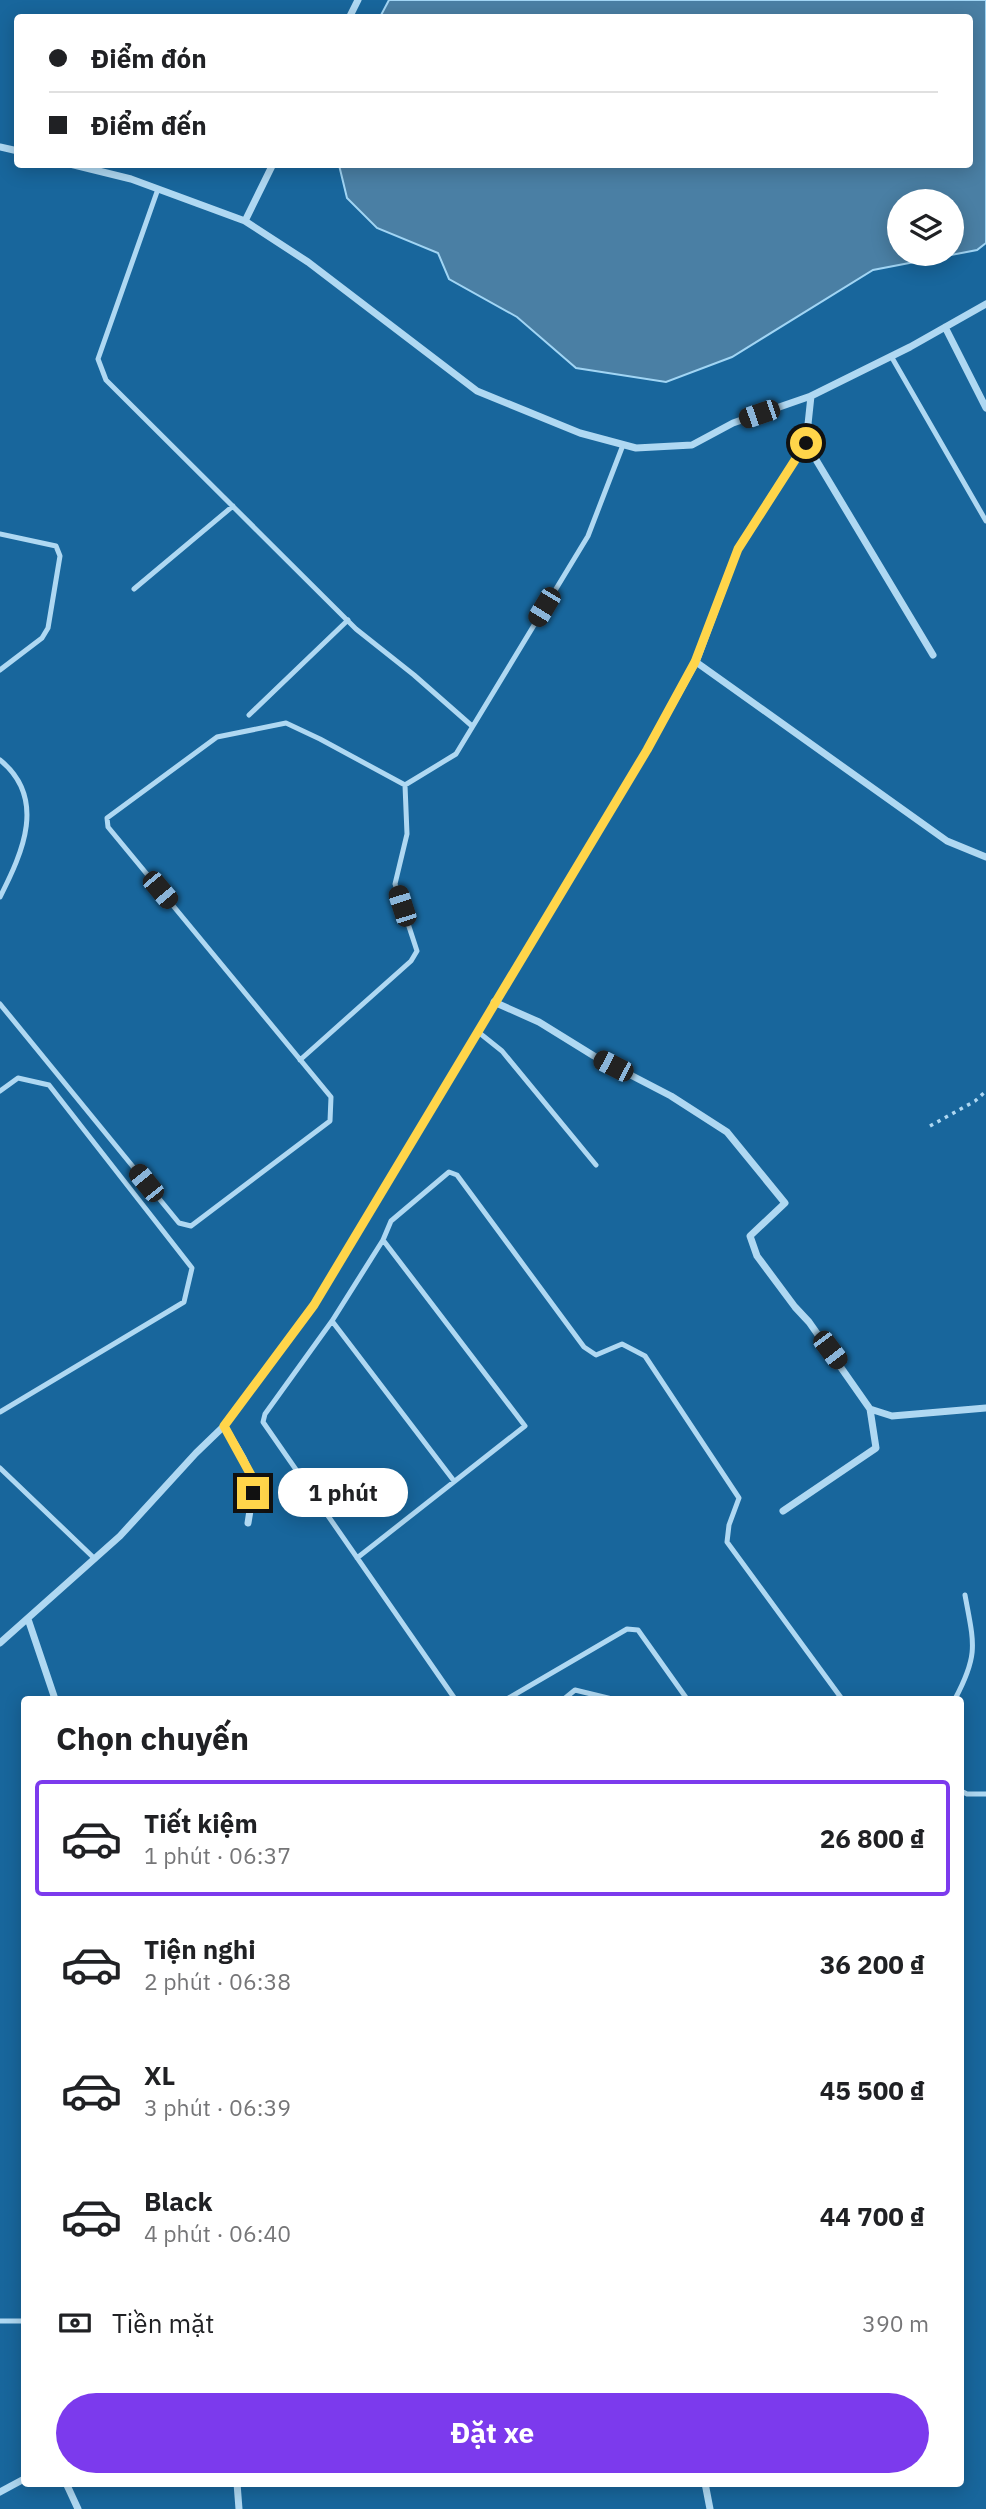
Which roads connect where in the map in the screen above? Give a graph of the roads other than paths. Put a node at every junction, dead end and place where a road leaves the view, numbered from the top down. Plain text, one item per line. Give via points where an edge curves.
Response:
1 (86, 168) edge
2 (272, 168) edge
3 (158, 189) junction
4 (244, 220) junction
5 (986, 304) edge
6 (946, 327) junction
7 (891, 356) junction
8 (811, 396) junction
9 (986, 408) edge
10 (806, 443) junction
11 (623, 444) junction
12 (233, 506) junction
13 (986, 521) edge
14 (0, 534) edge
15 (134, 589) dead end
16 (348, 620) junction
17 (933, 655) dead end
18 (695, 662) junction
19 (0, 670) edge
20 (249, 715) dead end
21 (472, 726) junction
22 (0, 760) edge
23 (405, 785) junction
24 (986, 857) edge
25 (0, 897) edge
26 (494, 1002) junction
27 (0, 1004) edge
28 (477, 1031) junction
29 (300, 1060) junction
30 (0, 1091) edge
31 (596, 1165) dead end
32 (383, 1240) junction
33 (332, 1321) junction
34 (986, 1408) edge
35 (870, 1409) junction
36 (0, 1412) edge
37 (224, 1426) junction
38 (0, 1468) edge
39 (454, 1481) junction
40 (783, 1511) dead end
41 (248, 1522) dead end
42 (357, 1558) junction
43 (95, 1559) junction
44 (965, 1595) dead end
45 (28, 1619) junction
46 (0, 1643) edge
47 (54, 1696) edge
48 (453, 1696) edge
49 (512, 1696) edge
50 (568, 1696) edge
51 (600, 1696) edge
52 (685, 1696) edge
53 (840, 1696) edge
54 (957, 1696) edge
55 (964, 1792) edge
56 (986, 1794) edge
57 (0, 2321) edge
58 (21, 2321) edge
59 (21, 2481) edge
60 (68, 2487) edge
61 (237, 2487) edge
62 (706, 2487) edge
63 (0, 2492) edge
64 (78, 2509) edge
65 (239, 2509) edge
66 (710, 2509) edge

1 - 3 street
2 - 4 street
3 - 4 street
3 - 12 lane via 98,359 106,380
4 - 11 street via 308,262 477,391 580,433
5 - 6 street
6 - 7 street
6 - 9 street
7 - 8 street
7 - 13 lane
8 - 10 street
8 - 11 street via 733,423 692,445 636,448
10 - 17 street
10 - 18 street via 738,549
11 - 21 lane via 587,536
12 - 15 lane
12 - 16 lane
14 - 19 lane via 56,546 60,556 48,628 42,638
16 - 20 lane
16 - 21 lane
18 - 24 street via 947,841
18 - 26 street
21 - 23 lane via 456,754
22 - 25 lane via 15,772 28,811 26,837
23 - 29 lane via 407,834 395,884 417,951
23 - 29 lane via 286,723 217,737 107,818 108,827
26 - 28 street
26 - 35 street via 539,1022 727,1132 785,1203 750,1236 757,1256
27 - 29 lane via 179,1223 191,1226 330,1121 331,1097
28 - 31 lane via 502,1051
28 - 37 street via 314,1305
30 - 36 lane via 18,1079 49,1085 192,1268 184,1302
32 - 33 lane
32 - 39 lane via 525,1426
32 - 53 lane via 391,1221 449,1172 457,1175 584,1347 596,1356 622,1344 645,1356 739,1498 727,1542
33 - 39 lane
33 - 42 lane via 263,1422
34 - 35 street via 892,1416
35 - 40 street via 876,1448
37 - 41 street via 252,1477
37 - 43 street
38 - 43 lane
39 - 42 lane
42 - 48 lane
43 - 45 street
44 - 54 lane via 974,1647 969,1673
45 - 46 street
45 - 47 street
49 - 52 lane via 627,1629 638,1630
50 - 51 lane via 575,1690
55 - 56 lane
57 - 58 lane
59 - 63 street
60 - 64 street
61 - 65 street
62 - 66 street

